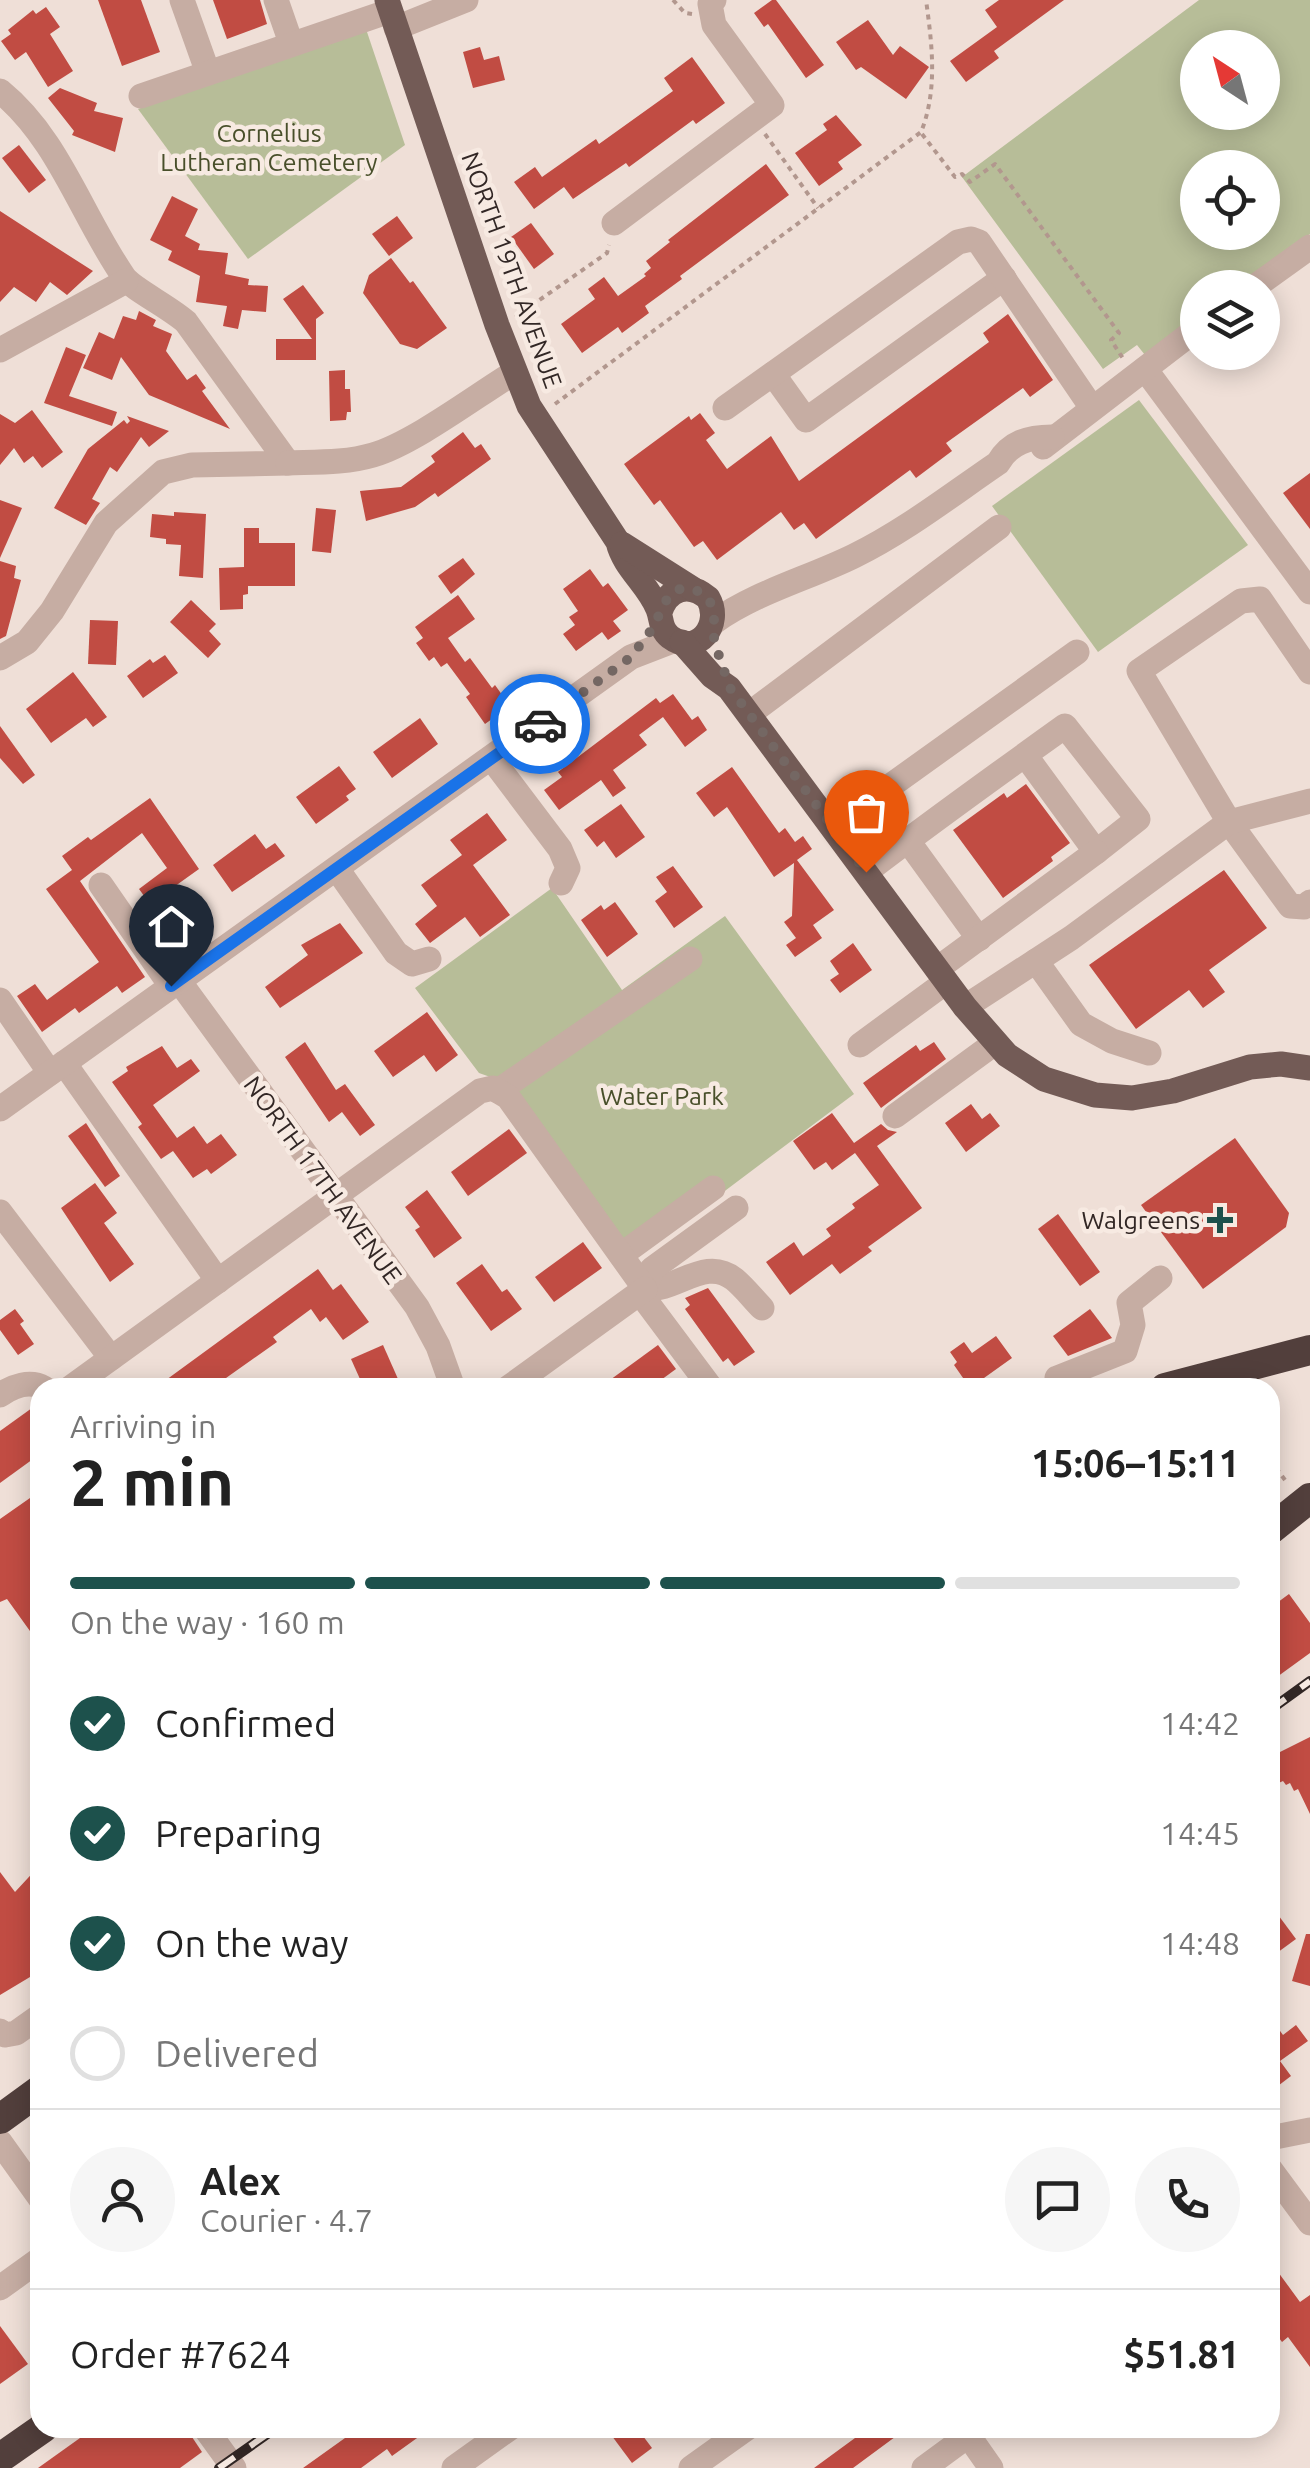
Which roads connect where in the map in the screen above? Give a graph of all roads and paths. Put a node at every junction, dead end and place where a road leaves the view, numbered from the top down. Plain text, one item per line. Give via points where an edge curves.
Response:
1 (182, 0) edge
2 (276, 0) edge
3 (466, 0) edge
4 (714, 0) edge
5 (926, 0) edge
6 (391, 13) edge
7 (291, 43) junction
8 (208, 72) junction
9 (0, 90) edge
10 (141, 96) dead end
11 (754, 118) junction
12 (921, 132) junction
13 (820, 210) junction
14 (614, 224) joint
15 (1310, 247) edge
16 (1278, 270) edge
17 (1004, 278) junction
18 (126, 281) junction
19 (528, 310) dead end
20 (1180, 342) edge
21 (0, 350) edge
22 (514, 372) junction
23 (1140, 372) junction
24 (772, 374) junction
25 (725, 408) dead end
26 (1092, 408) junction
27 (535, 418) junction
28 (288, 463) junction
29 (1000, 526) dead end
30 (618, 542) junction
31 (698, 591) junction
32 (1310, 592) edge
33 (744, 601) junction
34 (660, 613) junction
35 (713, 624) junction
36 (679, 641) junction
37 (1077, 652) dead end
38 (631, 657) junction
39 (0, 658) edge
40 (1310, 672) edge
41 (730, 688) junction
42 (749, 714) junction
43 (1024, 755) junction
44 (492, 760) junction
45 (1310, 801) edge
46 (1229, 822) junction
47 (833, 827) junction
48 (908, 841) junction
49 (1096, 852) junction
50 (338, 869) junction
51 (866, 872) junction
52 (561, 883) dead end
53 (101, 886) dead end
54 (1310, 902) edge
55 (979, 939) junction
56 (429, 959) dead end
57 (690, 959) dead end
58 (1036, 961) junction
59 (942, 976) junction
60 (175, 984) junction
61 (0, 1000) edge
62 (966, 1007) junction
63 (860, 1045) dead end
64 (1001, 1049) junction
65 (1148, 1052) dead end
66 (57, 1068) junction
67 (1310, 1068) edge
68 (496, 1089) junction
69 (0, 1109) edge
70 (895, 1116) dead end
71 (713, 1188) dead end
72 (335, 1196) junction
73 (736, 1208) dead end
74 (0, 1212) edge
75 (621, 1256) junction
76 (1160, 1278) dead end
77 (218, 1281) junction
78 (642, 1291) junction
79 (762, 1308) dead end
80 (1310, 1350) edge
81 (111, 1358) junction
82 (84, 1378) edge
83 (449, 1378) edge
84 (522, 1378) edge
85 (703, 1378) edge
86 (1066, 1378) edge
87 (1203, 1378) edge
88 (30, 1385) edge
89 (0, 1395) edge
90 (1280, 1471) edge
91 (1306, 1501) edge
92 (1280, 1522) edge
93 (30, 2023) edge
94 (0, 2031) edge
95 (30, 2097) edge
96 (0, 2119) edge
97 (1310, 2130) edge
98 (1280, 2136) edge
99 (0, 2142) edge
100 (1280, 2182) edge
101 (30, 2184) edge
102 (1310, 2223) edge
103 (30, 2266) edge
104 (0, 2288) edge
105 (30, 2437) edge
106 (212, 2438) edge
107 (496, 2438) edge
108 (734, 2438) edge
109 (958, 2438) edge
110 (971, 2438) edge
111 (0, 2458) edge
112 (234, 2468) edge
113 (454, 2468) edge
114 (691, 2468) edge
115 (924, 2468) edge
116 (991, 2468) edge

1 - 8 street
2 - 7 street
3 - 6 street
4 - 11 street via 714,26 772,104
5 - 12 path via 932,101
6 - 7 street
6 - 22 main road, NORTH 19TH AVENUE
7 - 8 street
8 - 10 street
9 - 18 street via 40,130
11 - 13 path
11 - 14 street
12 - 13 path
12 - 23 path via 956,177 970,182 995,164 1109,317 1119,333 1111,340
13 - 27 path
14 - 19 path via 607,253
15 - 16 street
17 - 24 street via 979,242 958,242
17 - 24 street via 806,420
17 - 26 street
18 - 21 street
18 - 28 street via 186,322
20 - 23 street
22 - 27 main road, NORTH 19TH AVENUE
22 - 28 street via 373,455
23 - 26 street
23 - 32 street
24 - 25 street
26 - 33 street via 1039,451 998,463 859,553
27 - 30 main road, NORTH 19TH AVENUE
28 - 39 street via 163,472 106,522 52,612 27,642
29 - 42 street
30 - 31 main road, NORTH 19TH AVENUE
30 - 34 main road, NORTH 19TH AVENUE
31 - 33 street
31 - 34 main road via 674,592
31 - 35 main road, NORTH 19TH AVENUE via 714,610
33 - 35 street
34 - 36 main road, NORTH 19TH AVENUE via 664,630
34 - 38 street
35 - 36 main road via 700,640
35 - 41 main road, NORTH 19TH AVENUE
36 - 38 street
36 - 41 main road, NORTH 19TH AVENUE
37 - 47 street
38 - 44 street
40 - 46 street via 1260,599 1241,601 1139,671
41 - 42 main road, NORTH 19TH AVENUE
42 - 47 main road, NORTH 19TH AVENUE
43 - 48 street
43 - 49 street
43 - 49 street via 1065,726 1138,819
44 - 50 street
44 - 52 street via 560,849 568,868
45 - 46 street
46 - 54 street via 1290,906
46 - 58 street
47 - 51 main road, NORTH 19TH AVENUE
48 - 51 street
48 - 55 street
49 - 55 street
50 - 56 street via 396,954 412,964
50 - 60 street
51 - 59 main road, NORTH 19TH AVENUE
53 - 60 street, NORTH 17TH AVENUE
55 - 59 street
57 - 68 street
58 - 62 street
58 - 65 street via 1081,1024
59 - 62 main road, NORTH 19TH AVENUE
59 - 63 street
60 - 66 street
60 - 72 street, NORTH 17TH AVENUE
61 - 66 street
62 - 64 main road, NORTH 19TH AVENUE
64 - 67 main road via 1060,1086 1108,1098 1146,1096 1250,1067
64 - 70 street
66 - 69 street
66 - 77 street
68 - 72 street via 480,1091
68 - 75 street
71 - 75 street
72 - 77 street
72 - 83 street, NORTH 17TH AVENUE via 416,1307
73 - 78 street via 652,1269
74 - 81 street
75 - 78 street
76 - 86 street via 1129,1302 1134,1324 1125,1351
77 - 81 street
78 - 79 street via 716,1270
78 - 84 street
78 - 85 street
80 - 87 highway
81 - 82 street
88 - 89 street
90 - 91 path
91 - 92 highway
93 - 94 street via 16,2033
95 - 96 highway
97 - 98 street
99 - 101 street
100 - 102 street
103 - 104 street
105 - 111 highway
106 - 112 street
107 - 113 street
108 - 114 street
109 - 115 street
110 - 116 street

